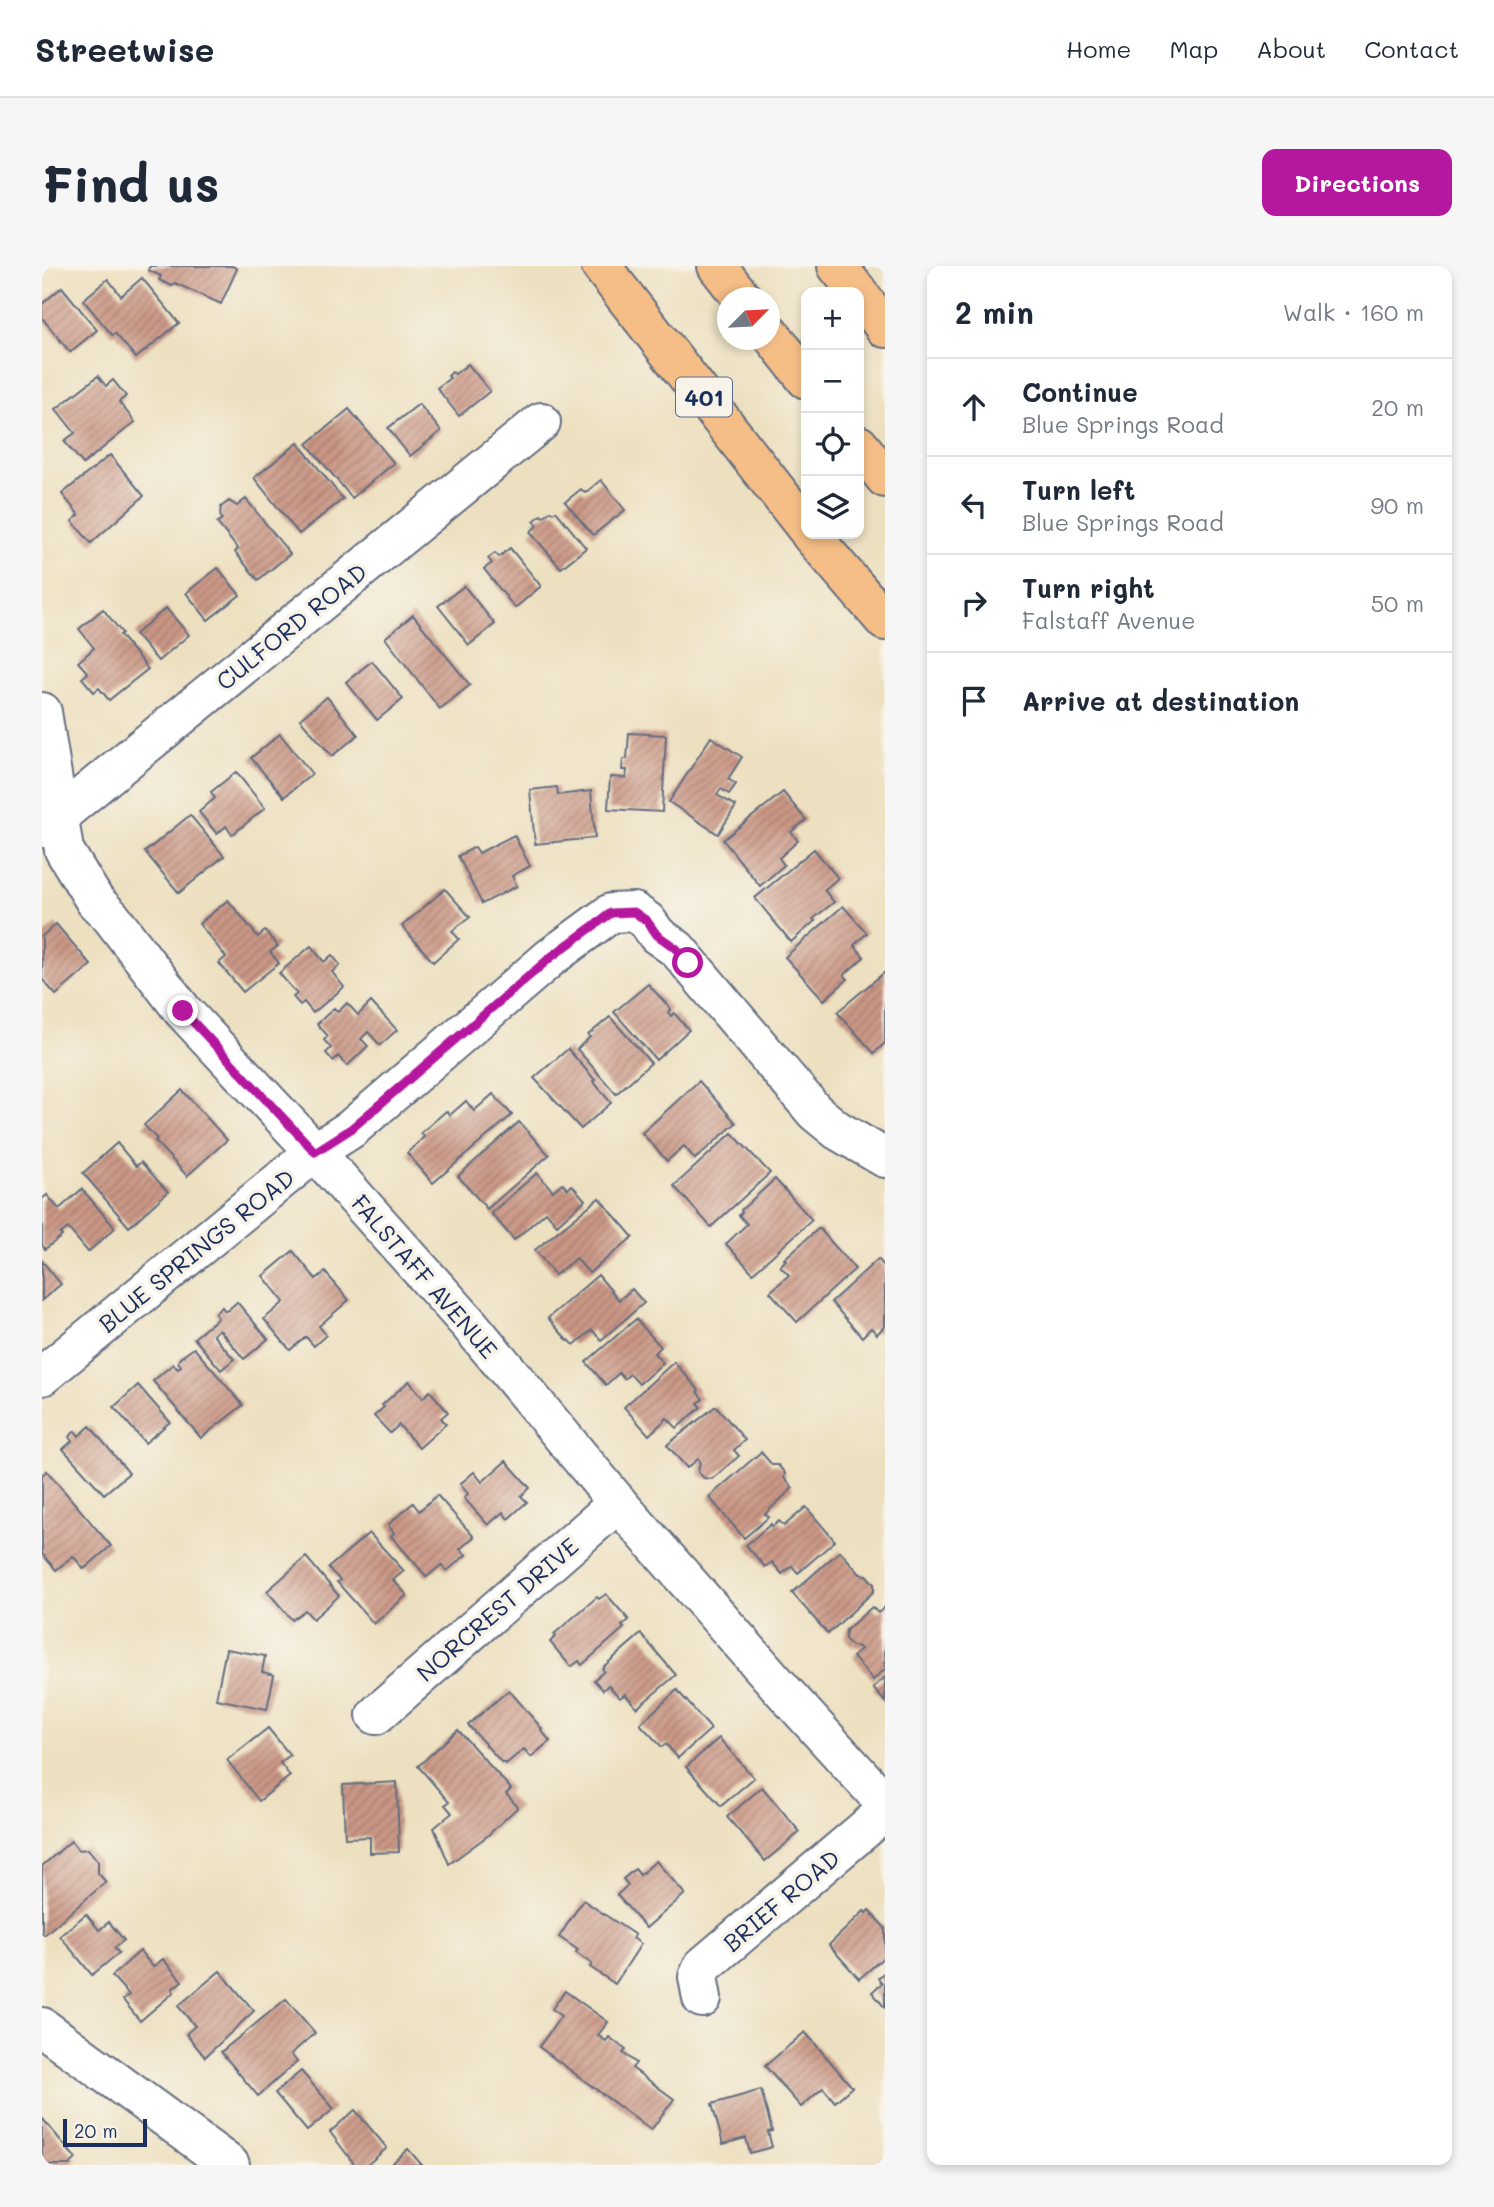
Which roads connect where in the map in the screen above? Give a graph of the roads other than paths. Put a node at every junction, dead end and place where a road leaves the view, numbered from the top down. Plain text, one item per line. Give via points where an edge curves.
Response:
1 (601, 266) edge
2 (717, 266) edge
3 (837, 266) edge
4 (733, 287) edge
5 (853, 287) edge
6 (864, 301) edge
7 (885, 328) edge
8 (780, 346) edge
9 (801, 373) edge
10 (541, 422) dead end
11 (864, 451) edge
12 (885, 478) edge
13 (801, 522) edge
14 (814, 539) edge
15 (885, 621) edge
16 (42, 712) edge
17 (50, 823) edge
18 (315, 1152) junction
19 (885, 1158) edge
20 (42, 1376) edge
21 (618, 1503) junction
22 (376, 1715) dead end
23 (885, 1803) edge
24 (885, 1812) edge
25 (702, 1998) dead end
26 (42, 2027) edge
27 (230, 2165) edge

1 - 13 highway, 401
2 - 4 highway
3 - 5 highway
6 - 7 highway
8 - 9 highway
10 - 17 street, CULFORD ROAD
11 - 12 highway
14 - 15 highway
16 - 17 street, FALSTAFF AVENUE
17 - 18 street, FALSTAFF AVENUE via 95,901 183,1011
18 - 19 street, BLUE SPRINGS ROAD via 351,1129 551,957 611,913 634,912 677,949 815,1112
18 - 20 street, BLUE SPRINGS ROAD
18 - 21 street, FALSTAFF AVENUE via 469,1324
21 - 22 street, NORCREST DRIVE
21 - 23 street, FALSTAFF AVENUE
24 - 25 street, BRIEF ROAD via 703,1966 698,1977
26 - 27 street

